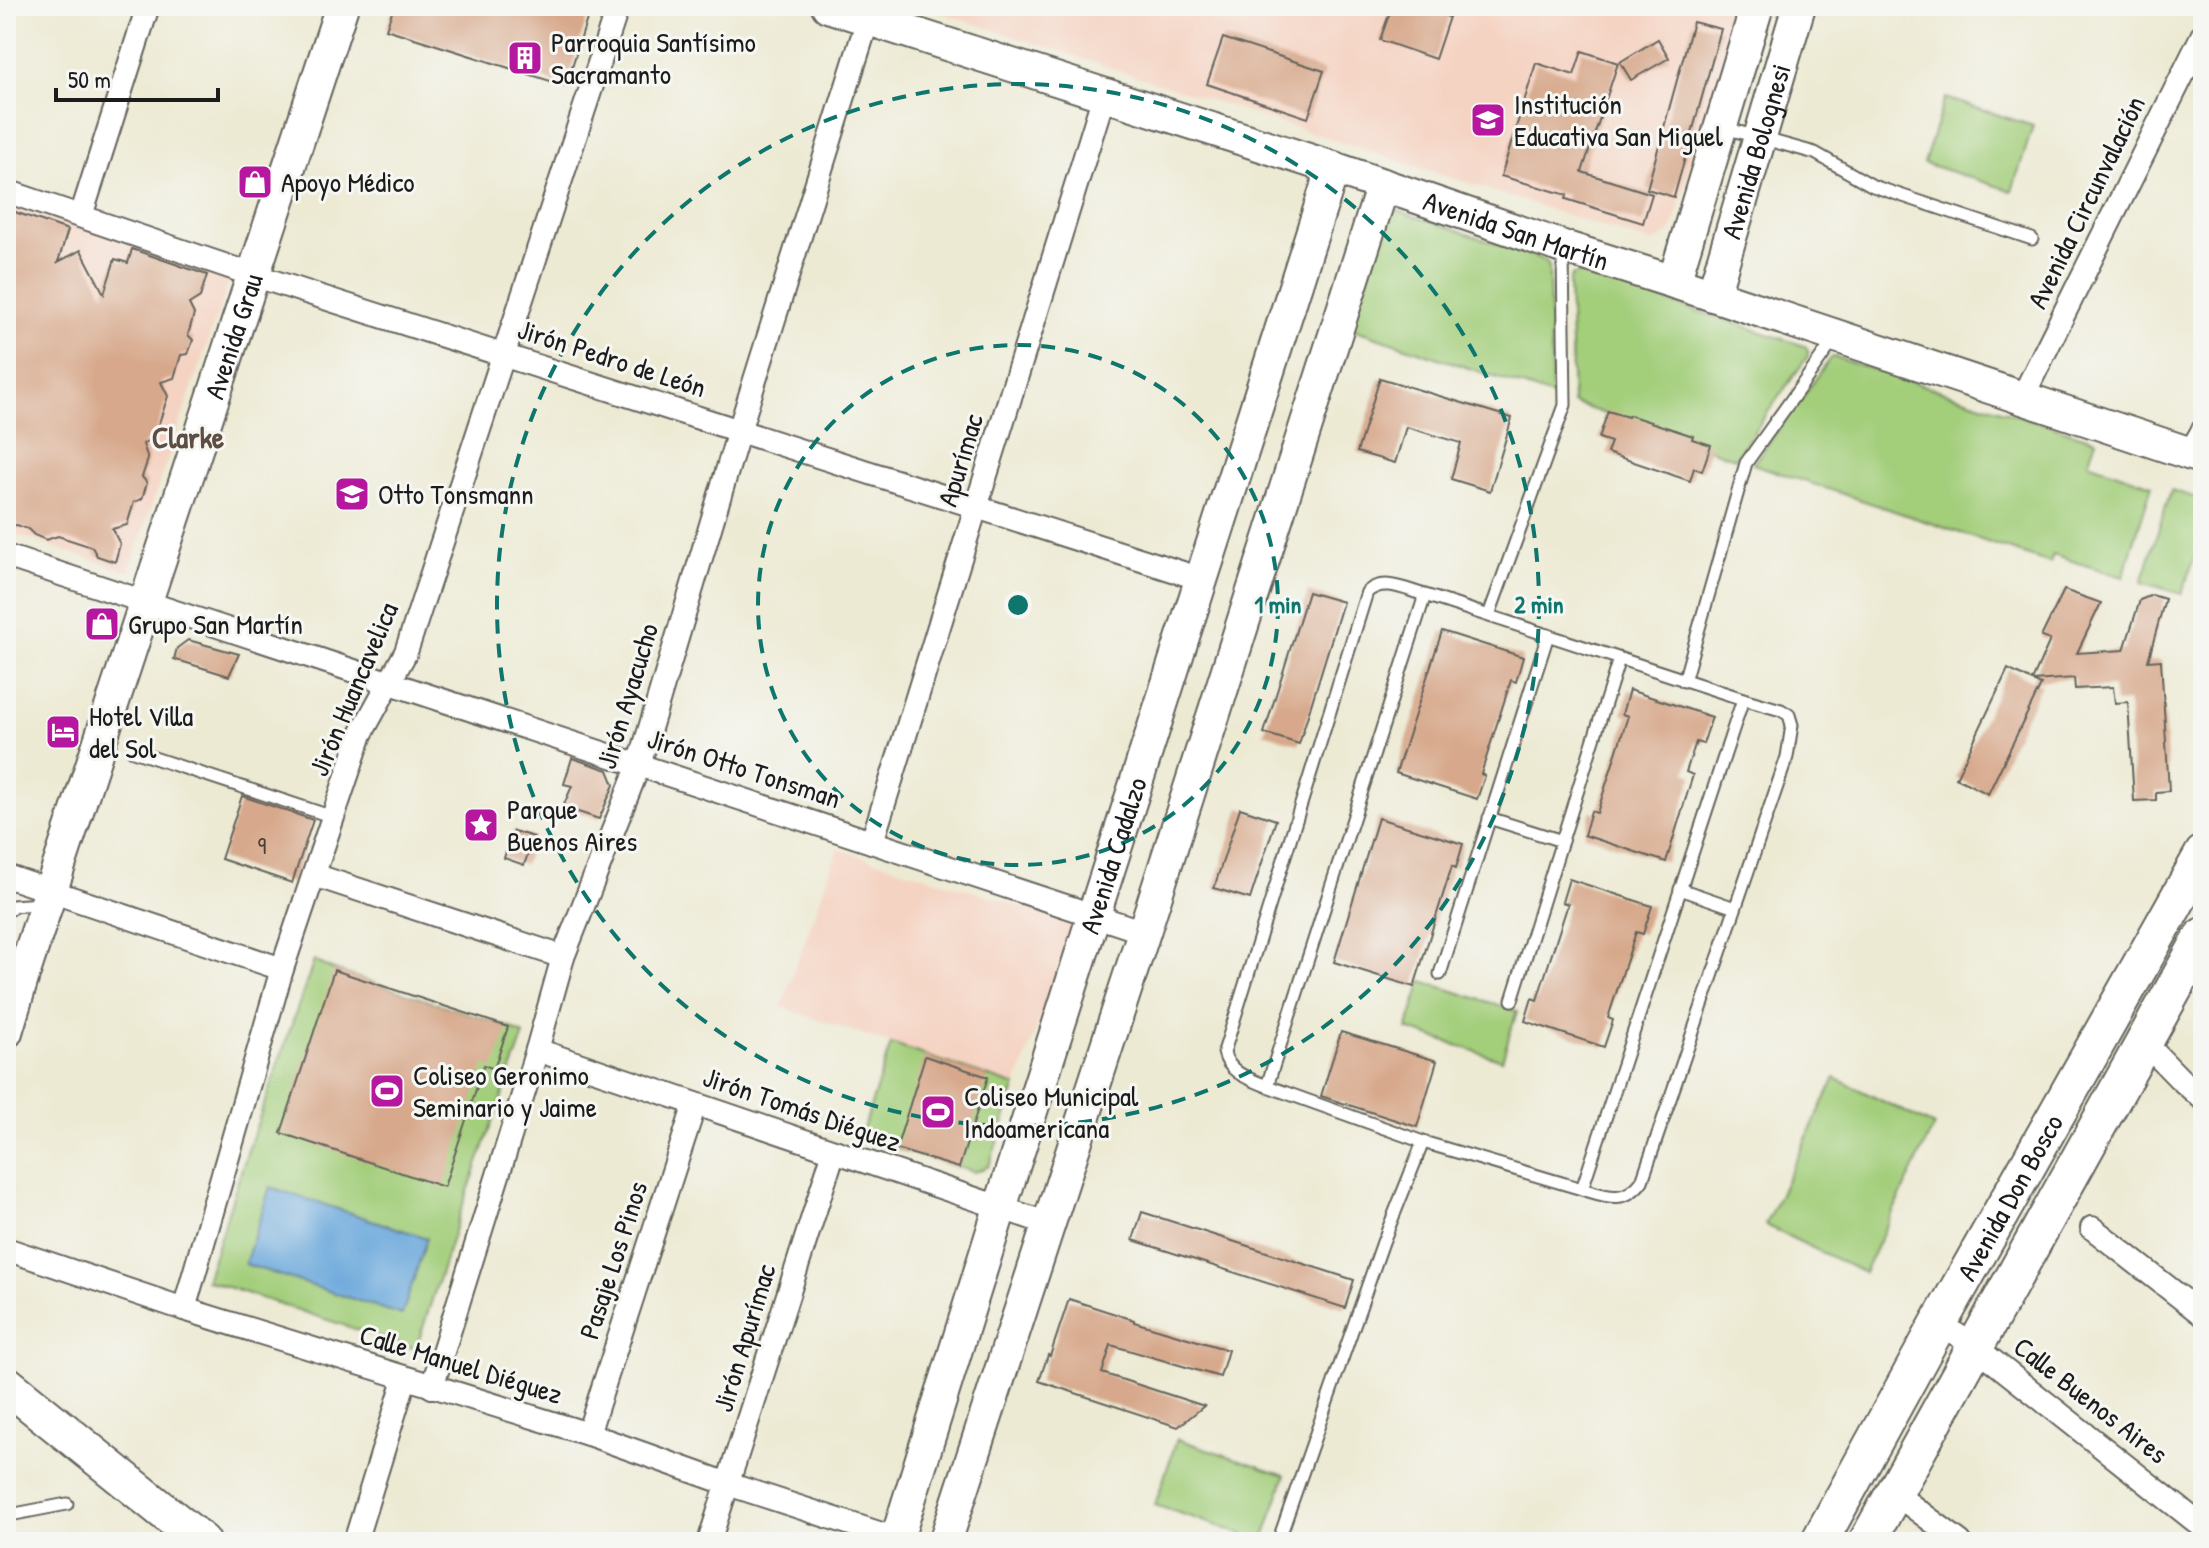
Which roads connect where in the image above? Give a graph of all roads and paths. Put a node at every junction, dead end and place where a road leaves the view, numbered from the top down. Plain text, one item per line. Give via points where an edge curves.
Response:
1 (342, 6) edge
2 (618, 6) edge
3 (828, 6) edge
4 (1757, 6) edge
5 (1799, 6) edge
6 (144, 7) edge
7 (868, 19) junction
8 (2203, 34) edge
9 (1104, 95) junction
10 (1721, 127) junction
11 (1760, 137) junction
12 (1333, 168) junction
13 (1383, 185) junction
14 (6, 191) edge
15 (81, 216) junction
16 (2032, 239) dead end
17 (1563, 247) junction
18 (253, 275) junction
19 (1674, 282) junction
20 (1713, 295) junction
21 (1836, 336) junction
22 (502, 355) junction
23 (2022, 398) junction
24 (739, 431) junction
25 (2198, 447) edge
26 (977, 507) junction
27 (6, 556) edge
28 (1201, 579) junction
29 (1425, 595) junction
30 (145, 602) junction
31 (1489, 615) junction
32 (1548, 635) junction
33 (1619, 659) junction
34 (1684, 681) junction
35 (388, 682) junction
36 (1743, 699) junction
37 (133, 751) dead end
38 (639, 765) junction
39 (333, 817) junction
40 (1489, 818) junction
41 (1562, 841) junction
42 (872, 842) junction
43 (2203, 854) edge
44 (314, 875) junction
45 (6, 876) edge
46 (1680, 889) junction
47 (42, 893) junction
48 (10, 907) edge
49 (1735, 908) junction
50 (1094, 915) junction
51 (1144, 932) junction
52 (2203, 936) edge
53 (563, 957) junction
54 (15, 961) edge
55 (282, 969) junction
56 (1440, 974) dead end
57 (1512, 1000) dead end
58 (6, 1032) edge
59 (2145, 1043) junction
60 (537, 1050) junction
61 (1267, 1086) junction
62 (2203, 1099) edge
63 (695, 1104) junction
64 (1423, 1142) junction
65 (834, 1151) junction
66 (1582, 1189) junction
67 (1000, 1208) junction
68 (1049, 1224) junction
69 (2092, 1228) dead end
70 (6, 1249) edge
71 (184, 1309) junction
72 (2203, 1315) edge
73 (1939, 1323) junction
74 (1974, 1346) junction
75 (405, 1379) junction
76 (6, 1384) edge
77 (432, 1387) junction
78 (588, 1434) junction
79 (729, 1484) junction
80 (1893, 1492) junction
81 (67, 1504) dead end
82 (9, 1512) edge
83 (2203, 1527) edge
84 (361, 1540) edge
85 (897, 1540) edge
86 (202, 1542) edge
87 (709, 1542) edge
88 (945, 1542) edge
89 (1278, 1542) edge
90 (1819, 1542) edge
91 (1867, 1542) edge
92 (1960, 1542) edge

1 - 18 main road, Avenida Grau
2 - 22 street, Jirón Huancavelica
3 - 7 main road, Avenida San Martín
4 - 10 main road, Avenida Bolognesi
5 - 11 main road, Avenida Bolognesi
6 - 15 street
7 - 9 main road, Avenida San Martín
7 - 24 street, Jirón Ayacucho
8 - 23 street, Avenida Circunvalación
9 - 12 main road, Avenida San Martín
9 - 26 street, Apurímac
10 - 11 lane
10 - 19 main road, Avenida Bolognesi
11 - 16 lane via 1815,153 1873,186
11 - 20 main road, Avenida Bolognesi
12 - 13 main road, Avenida San Martín
12 - 28 main road, Avenida Cadalzo
13 - 17 main road, Avenida San Martín
13 - 51 main road, Avenida Cadalzo
14 - 15 street, Jirón Pedro de León
15 - 18 street, Jirón Pedro de León
17 - 19 main road, Avenida San Martín
17 - 31 lane via 1565,405
18 - 22 street, Jirón Pedro de León
18 - 30 main road, Avenida Grau
19 - 20 main road, Avenida San Martín
20 - 21 main road, Avenida San Martín
21 - 23 main road, Avenida San Martín
21 - 34 lane via 1746,463
22 - 24 street, Jirón Pedro de León
22 - 35 street, Jirón Huancavelica via 406,652
23 - 25 main road, Avenida San Martín
24 - 26 street, Jirón Pedro de León
24 - 38 street, Jirón Ayacucho
26 - 28 street, Jirón Pedro de León
26 - 42 street, Apurímac
27 - 30 street, Jirón Otto Tonsman
28 - 50 main road, Avenida Cadalzo
29 - 31 lane
29 - 61 lane
29 - 61 lane via 1387,584 1367,592 1224,1052 1231,1068
30 - 35 street, Jirón Otto Tonsman
30 - 47 main road, Avenida Grau
31 - 32 lane
32 - 33 lane
32 - 40 lane
33 - 34 lane
33 - 41 lane
34 - 36 lane
35 - 38 street, Jirón Otto Tonsman
35 - 39 street, Jirón Huancavelica via 361,734
36 - 46 lane
36 - 49 lane via 1781,710 1792,725 1787,757
37 - 39 lane
38 - 42 street, Jirón Otto Tonsman
38 - 53 street, Jirón Ayacucho
39 - 44 street, Jirón Huancavelica
40 - 41 lane
40 - 56 lane
41 - 57 lane
42 - 50 street, Jirón Otto Tonsman
43 - 73 main road, Avenida Don Bosco
44 - 53 street
44 - 55 street, Jirón Huancavelica
45 - 47 street
46 - 49 lane
46 - 66 lane
47 - 48 lane
47 - 48 lane
47 - 54 main road, Avenida Grau
47 - 55 street
49 - 66 lane via 1642,1181 1624,1196
50 - 51 street, Jirón Otto Tonsman
50 - 67 main road, Avenida Cadalzo
51 - 68 main road, Avenida Cadalzo
52 - 59 main road, Avenida Don Bosco
53 - 60 street, Jirón Ayacucho
54 - 58 main road, Avenida Grau
55 - 71 street, Jirón Huancavelica
59 - 62 street
59 - 74 main road, Avenida Don Bosco
60 - 63 street, Jirón Tomás Diéguez
60 - 77 street, Jirón Ayacucho
61 - 64 lane
63 - 65 street, Jirón Tomás Diéguez
63 - 78 street, Pasaje Los Pinos
64 - 66 lane
64 - 89 lane
65 - 67 street, Jirón Tomás Diéguez
65 - 79 street, Jirón Apurímac
67 - 68 street, Jirón Tomás Diéguez
67 - 85 main road, Avenida Cadalzo
68 - 88 main road, Avenida Cadalzo
69 - 72 street
70 - 71 street, Calle Manuel Diéguez
71 - 75 street, Calle Manuel Diéguez
73 - 74 street, Calle Buenos Aires
73 - 90 main road, Avenida Don Bosco
74 - 80 main road, Avenida Don Bosco
74 - 83 street, Calle Buenos Aires
75 - 77 street, Calle Manuel Diéguez
75 - 84 street
76 - 86 main road
77 - 78 street, Calle Manuel Diéguez
78 - 79 street, Calle Manuel Diéguez
79 - 85 street, Calle Manuel Diéguez
79 - 87 street, Jirón Apurímac
80 - 91 main road, Avenida Don Bosco
80 - 92 street
81 - 82 lane

